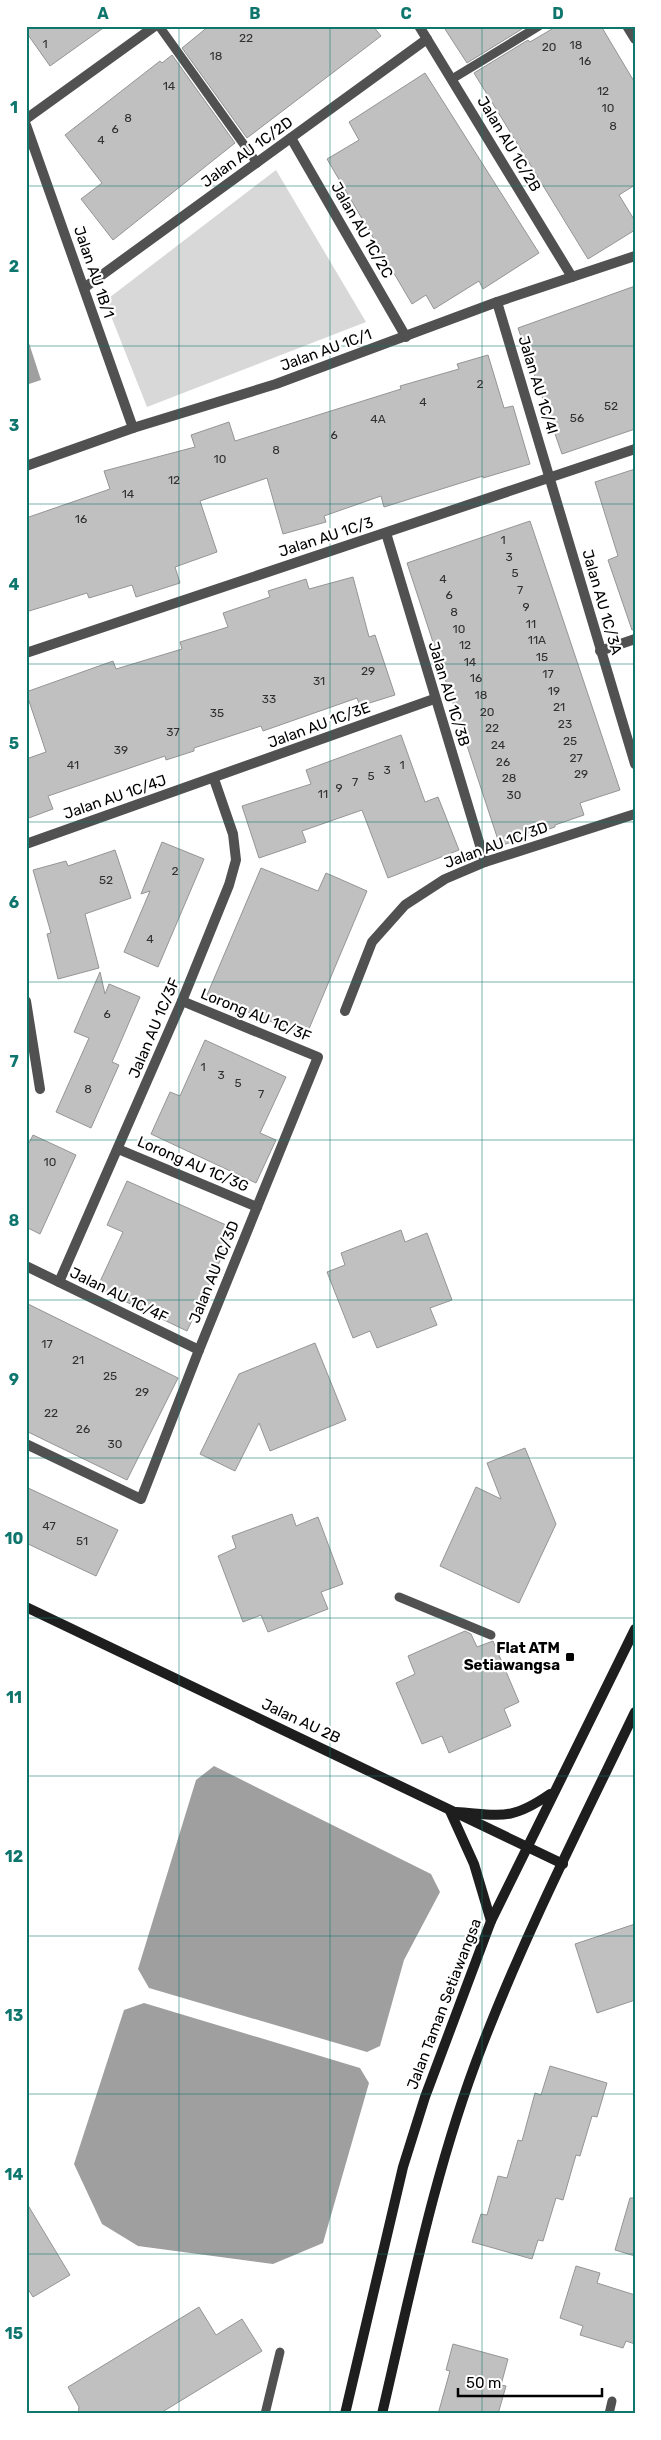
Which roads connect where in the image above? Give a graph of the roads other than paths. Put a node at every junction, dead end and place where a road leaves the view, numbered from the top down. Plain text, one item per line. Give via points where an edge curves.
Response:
1 (157, 26) edge
2 (419, 26) edge
3 (539, 26) edge
4 (626, 26) edge
5 (427, 39) junction
6 (635, 39) edge
7 (452, 80) junction
8 (26, 119) edge
9 (26, 125) edge
10 (291, 138) junction
11 (256, 163) junction
12 (635, 256) edge
13 (572, 277) junction
14 (84, 288) junction
15 (497, 302) junction
16 (406, 337) junction
17 (133, 428) junction
18 (635, 449) edge
19 (26, 466) edge
20 (550, 476) junction
21 (386, 533) junction
22 (635, 639) edge
23 (600, 651) junction
24 (26, 653) edge
25 (434, 699) junction
26 (635, 764) edge
27 (214, 779) junction
28 (635, 814) edge
29 (26, 844) edge
30 (485, 862) junction
31 (182, 1000) junction
32 (26, 1001) edge
33 (345, 1011) dead end
34 (318, 1057) joint
35 (40, 1089) dead end
36 (118, 1149) junction
37 (257, 1207) junction
38 (26, 1266) edge
39 (59, 1282) junction
40 (199, 1350) junction
41 (26, 1444) edge
42 (399, 1597) dead end
43 (26, 1607) edge
44 (635, 1629) edge
45 (491, 1635) dead end
46 (635, 1712) edge
47 (552, 1792) junction
48 (450, 1811) junction
49 (526, 1847) junction
50 (563, 1864) junction
51 (491, 1921) junction
52 (280, 2352) dead end
53 (612, 2401) dead end
54 (265, 2414) edge
55 (345, 2414) edge
56 (382, 2414) edge
57 (609, 2414) edge

1 - 8 street
1 - 11 lane
2 - 5 street, Jalan AU 1C/2B
3 - 7 lane
4 - 6 street
5 - 7 street, Jalan AU 1C/2B
5 - 10 street, Jalan AU 1C/2D
7 - 13 street, Jalan AU 1C/2B
9 - 14 street, Jalan AU 1B/1
10 - 11 street, Jalan AU 1C/2D
10 - 16 street, Jalan AU 1C/2C
11 - 14 street, Jalan AU 1C/2D
12 - 13 street, Jalan AU 1C/1
13 - 15 street, Jalan AU 1C/1
14 - 17 street, Jalan AU 1B/1
15 - 16 street, Jalan AU 1C/1
15 - 20 street, Jalan AU 1C/4I
16 - 17 street, Jalan AU 1C/1 via 276,384
17 - 19 street, Jalan AU 1C/1
18 - 20 street, Jalan AU 1C/3
20 - 21 street, Jalan AU 1C/3
20 - 23 street, Jalan AU 1C/3A
21 - 24 street, Jalan AU 1C/3
21 - 25 street, Jalan AU 1C/3B
22 - 23 street
23 - 26 street, Jalan AU 1C/3A
25 - 27 street, Jalan AU 1C/3E
25 - 30 street, Jalan AU 1C/3B
27 - 29 street, Jalan AU 1C/4J
27 - 31 street, Jalan AU 1C/3F via 233,834 236,860 229,886
28 - 30 street, Jalan AU 1C/3D
30 - 33 street, Jalan AU 1C/3D via 445,879 405,905 372,942
31 - 34 street, Lorong AU 1C/3F
31 - 36 street, Jalan AU 1C/3F
32 - 35 street
34 - 37 street, Jalan AU 1C/3D
36 - 37 street, Lorong AU 1C/3G
36 - 39 street, Jalan AU 1C/3F
37 - 40 street, Jalan AU 1C/3D
38 - 39 street, Jalan AU 1C/4F
39 - 40 street, Jalan AU 1C/4F
40 - 41 street, Jalan AU 1C/3D via 141,1499
42 - 45 lane
43 - 48 main road, Jalan AU 2B
44 - 47 main road, Jalan Taman Setiawangsa
46 - 50 main road
47 - 48 main road via 528,1809 510,1816
47 - 49 main road, Jalan Taman Setiawangsa
48 - 49 main road, Jalan AU 2B
48 - 51 main road via 474,1864
49 - 50 main road, Jalan AU 2B
49 - 51 main road, Jalan Taman Setiawangsa
50 - 56 main road via 478,2056 438,2178
51 - 55 main road, Jalan Taman Setiawangsa via 425,2097 403,2167
52 - 54 lane
53 - 57 lane

